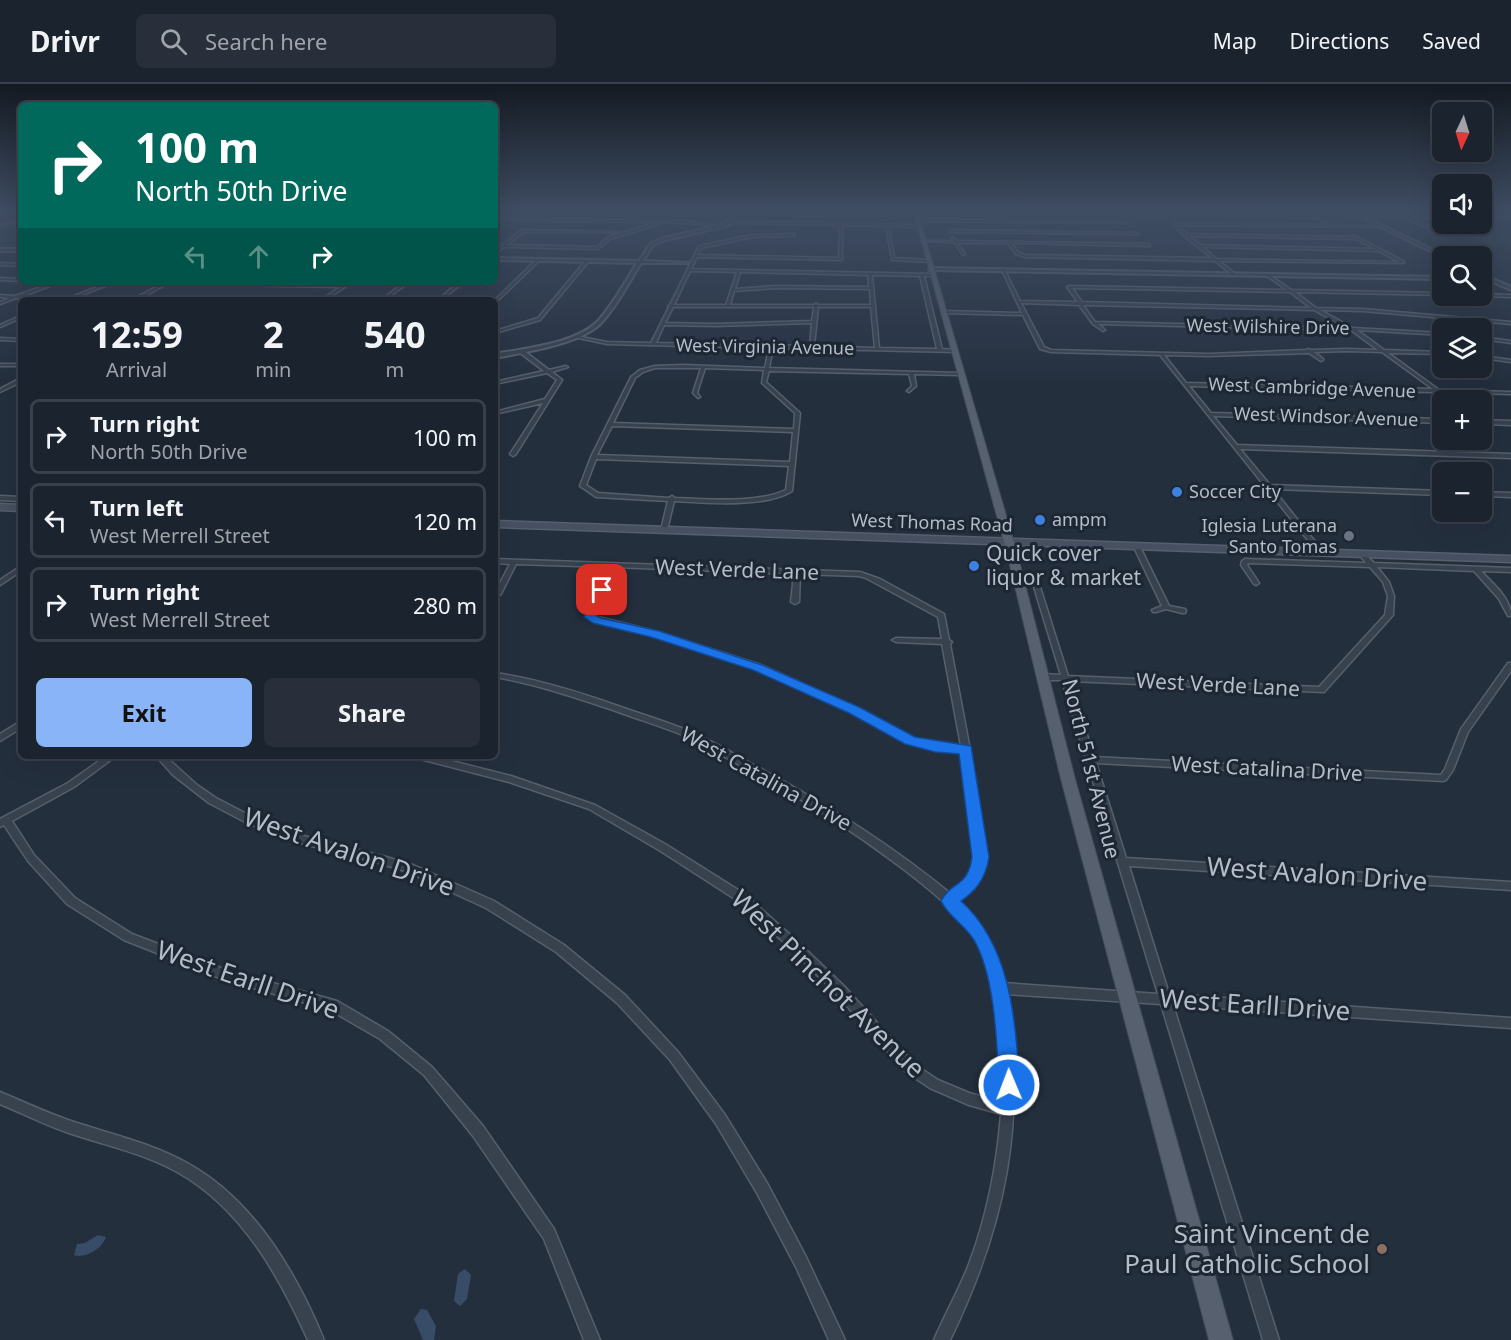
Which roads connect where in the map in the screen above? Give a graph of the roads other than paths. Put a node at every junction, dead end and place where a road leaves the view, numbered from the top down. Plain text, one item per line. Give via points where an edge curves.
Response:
1 (528, 269) edge
2 (581, 269) edge
3 (635, 269) edge
4 (931, 269) edge
5 (1002, 269) junction
6 (1227, 269) edge
7 (689, 270) joint
8 (739, 271) junction
9 (932, 272) junction
10 (870, 274) junction
11 (1233, 274) junction
12 (1268, 274) junction
13 (922, 275) junction
14 (1432, 278) edge
15 (0, 279) edge
16 (1492, 279) edge
17 (1505, 279) dead end
18 (18, 280) edge
19 (1492, 280) edge
20 (50, 285) edge
21 (105, 285) edge
22 (163, 285) edge
23 (284, 285) edge
24 (403, 285) edge
25 (458, 285) edge
26 (343, 286) joint
27 (872, 288) junction
28 (1511, 289) edge
29 (733, 290) junction
30 (1290, 291) junction
31 (1432, 294) edge
32 (1492, 295) edge
33 (0, 296) edge
34 (1511, 296) edge
35 (17, 297) junction
36 (74, 297) edge
37 (139, 297) edge
38 (326, 297) edge
39 (387, 297) edge
40 (444, 297) edge
41 (498, 299) edge
42 (1019, 302) junction
43 (0, 303) edge
44 (1080, 303) junction
45 (816, 304) junction
46 (670, 306) junction
47 (873, 306) junction
48 (727, 308) junction
49 (1316, 309) junction
50 (943, 312) junction
51 (1025, 314) junction
52 (18, 318) edge
53 (815, 322) junction
54 (1094, 323) junction
55 (1511, 323) edge
56 (662, 324) junction
57 (1170, 325) junction
58 (0, 326) edge
59 (1352, 329) junction
60 (1103, 330) dead end
61 (498, 331) edge
62 (1176, 331) dead end
63 (1432, 333) edge
64 (576, 337) junction
65 (0, 339) edge
66 (1492, 339) edge
67 (18, 340) edge
68 (1511, 342) edge
69 (653, 344) junction
70 (771, 347) junction
71 (812, 348) junction
72 (877, 349) junction
73 (1308, 350) junction
74 (520, 351) junction
75 (940, 351) junction
76 (954, 351) junction
77 (1382, 351) junction
78 (1432, 353) edge
79 (1161, 354) junction
80 (1231, 354) junction
81 (498, 355) edge
82 (1492, 358) edge
83 (1239, 359) dead end
84 (1320, 360) dead end
85 (1511, 361) edge
86 (0, 364) edge
87 (18, 365) edge
88 (566, 367) dead end
89 (703, 368) junction
90 (549, 370) junction
91 (766, 370) junction
92 (837, 371) junction
93 (911, 373) junction
94 (960, 374) junction
95 (836, 380) dead end
96 (18, 382) edge
97 (498, 382) edge
98 (1185, 384) junction
99 (1437, 390) edge
100 (0, 391) edge
101 (909, 391) dead end
102 (1432, 391) edge
103 (1492, 392) edge
104 (1511, 393) edge
105 (698, 397) dead end
106 (548, 400) junction
107 (498, 412) edge
108 (1209, 414) junction
109 (1432, 421) edge
110 (1492, 422) edge
111 (1511, 423) edge
112 (612, 424) junction
113 (796, 431) junction
114 (1236, 447) junction
115 (513, 454) dead end
116 (1511, 456) edge
117 (594, 457) junction
118 (791, 464) junction
119 (1268, 487) junction
120 (1432, 493) edge
121 (1492, 494) edge
122 (1511, 495) edge
123 (0, 498) edge
124 (672, 498) junction
125 (18, 499) edge
126 (18, 508) edge
127 (2, 509) edge
128 (498, 524) edge
129 (664, 530) junction
130 (1008, 542) junction
131 (1137, 547) junction
132 (1321, 553) junction
133 (1362, 554) junction
134 (1511, 560) edge
135 (498, 561) edge
136 (514, 562) junction
137 (1371, 564) junction
138 (612, 565) junction
139 (1476, 568) junction
140 (18, 570) edge
141 (1511, 570) edge
142 (797, 572) junction
143 (0, 583) edge
144 (1256, 583) dead end
145 (1037, 587) dead end
146 (498, 594) dead end
147 (795, 602) dead end
148 (1166, 608) junction
149 (1156, 610) dead end
150 (1182, 611) dead end
151 (1511, 614) edge
152 (896, 640) dead end
153 (948, 642) junction
154 (1511, 665) edge
155 (498, 676) edge
156 (1043, 677) junction
157 (1065, 678) junction
158 (18, 726) edge
159 (0, 738) edge
160 (966, 750) junction
161 (108, 759) edge
162 (163, 759) edge
163 (432, 759) edge
164 (1091, 760) junction
165 (3, 822) edge
166 (1122, 862) junction
167 (1511, 886) edge
168 (949, 901) junction
169 (999, 988) junction
170 (1127, 997) junction
171 (1165, 999) junction
172 (1511, 1023) edge
173 (0, 1098) edge
174 (1007, 1110) junction
175 (316, 1340) edge
176 (592, 1340) edge
177 (837, 1340) edge
178 (942, 1340) edge
179 (1221, 1340) edge
180 (1271, 1340) edge

1 - 41 street
2 - 61 street via 539,319
3 - 64 street via 601,321
4 - 9 main road, North 51st Avenue
5 - 9 street
5 - 11 street
5 - 42 street
6 - 11 street
7 - 8 street
7 - 46 street
8 - 10 street
8 - 29 street
9 - 13 street
9 - 50 main road, North 51st Avenue
10 - 13 street
10 - 27 street
11 - 12 street
12 - 14 street
12 - 30 street
13 - 75 street
15 - 18 street
16 - 17 street
19 - 28 street
20 - 35 street
21 - 36 street
22 - 37 street
23 - 26 street
24 - 39 street
25 - 40 street
26 - 38 street
27 - 29 street
27 - 47 street
29 - 48 street
30 - 31 street
30 - 44 street via 1069,287
30 - 49 street
32 - 34 street
33 - 35 street
35 - 43 street
42 - 44 street
42 - 51 street
44 - 49 street
44 - 54 street
45 - 47 street
45 - 48 street
45 - 53 street
46 - 48 street
46 - 56 street
47 - 72 street
49 - 55 street via 1413,312
49 - 59 street
50 - 51 street
50 - 76 main road, North 51st Avenue
51 - 79 street via 1046,350
52 - 58 street
53 - 56 street
53 - 71 street
54 - 57 street, West Wilshire Drive
54 - 60 street
56 - 69 street
57 - 59 street, West Wilshire Drive
57 - 62 street
59 - 63 street, West Wilshire Drive
59 - 77 street
64 - 69 street, West Virginia Avenue via 596,342
64 - 74 street
65 - 67 street
66 - 68 street
69 - 70 street, West Virginia Avenue
70 - 71 street, West Virginia Avenue
70 - 91 street
71 - 72 street, West Virginia Avenue
72 - 75 street, West Virginia Avenue
73 - 77 street
73 - 80 street
73 - 84 street
74 - 81 street
74 - 90 street
75 - 76 street, West Virginia Avenue
76 - 94 main road, North 51st Avenue
77 - 78 street
77 - 99 street
79 - 80 street
79 - 98 street
80 - 83 street
82 - 85 street
86 - 87 street
88 - 90 street
89 - 91 street
89 - 105 street via 695,393
89 - 112 street via 645,369 633,377
90 - 97 street
90 - 106 street via 560,380
91 - 92 street
91 - 113 street via 764,382 798,413
92 - 93 street
92 - 95 street
93 - 94 street
93 - 101 street via 914,386
94 - 130 main road, North 51st Avenue
96 - 100 street
98 - 102 street, West Cambridge Avenue
98 - 108 street
103 - 104 street, West Cambridge Avenue
106 - 107 street
106 - 115 street
108 - 109 street, West Windsor Avenue
108 - 114 street
110 - 111 street
112 - 113 street
112 - 117 street
113 - 118 street
114 - 116 street
114 - 119 street
117 - 118 street
117 - 124 street via 583,482 588,491 606,496
118 - 124 street via 789,491 778,498
119 - 120 street
119 - 132 street
121 - 122 street
123 - 125 street
124 - 129 street
126 - 127 main road
128 - 129 main road, West Thomas Road
129 - 130 main road, West Thomas Road
130 - 131 main road, West Thomas Road
130 - 156 main road, North 51st Avenue
131 - 132 main road, West Thomas Road
131 - 148 street
132 - 133 main road, West Thomas Road
133 - 134 main road, West Thomas Road
133 - 137 street
135 - 136 street, West Verde Lane
136 - 138 street, West Verde Lane
136 - 146 street
137 - 139 street
137 - 144 street via 1245,561
137 - 157 street, West Verde Lane via 1386,582 1391,596 1389,615 1321,690
138 - 142 street, West Verde Lane
138 - 160 street via 590,617 597,621 655,634 758,668 854,710 910,741
139 - 141 street
139 - 151 street
140 - 143 street
142 - 147 street
142 - 153 street, West Verde Lane via 872,576 941,616
145 - 157 street, North 51st Avenue
148 - 149 street
148 - 150 street
152 - 153 street
153 - 160 street
154 - 164 street, West Catalina Drive via 1464,731 1443,778
155 - 168 street, West Catalina Drive via 576,694 686,733 782,783 857,829
156 - 157 street, West Verde Lane
156 - 170 main road, North 51st Avenue
157 - 164 street, North 51st Avenue
158 - 159 street
160 - 168 street via 979,868 970,886
161 - 165 street via 71,785
162 - 177 street, West Avalon Drive via 210,799 236,814 295,838 405,866 455,886 524,924 585,967 651,1030 712,1105 768,1195
163 - 174 street, West Pinchot Avenue via 511,779 592,807 662,847 740,896 840,990 910,1068 934,1084
164 - 166 street, North 51st Avenue
165 - 176 street, West Earll Drive via 71,901 128,937 225,975 333,1005 384,1035 428,1071 478,1131 549,1233
166 - 167 street, West Avalon Drive
166 - 171 street, North 51st Avenue
168 - 169 street, West Catalina Drive via 981,935
169 - 170 street, West Earll Drive
169 - 174 street, West Catalina Drive via 1010,1070
170 - 171 street, West Earll Drive
170 - 179 main road, North 51st Avenue
171 - 172 street, West Earll Drive
171 - 180 street, North 51st Avenue
173 - 175 street via 69,1127 148,1151 214,1188 267,1249
174 - 178 street, West Catalina Drive via 1006,1138 989,1230 977,1267

